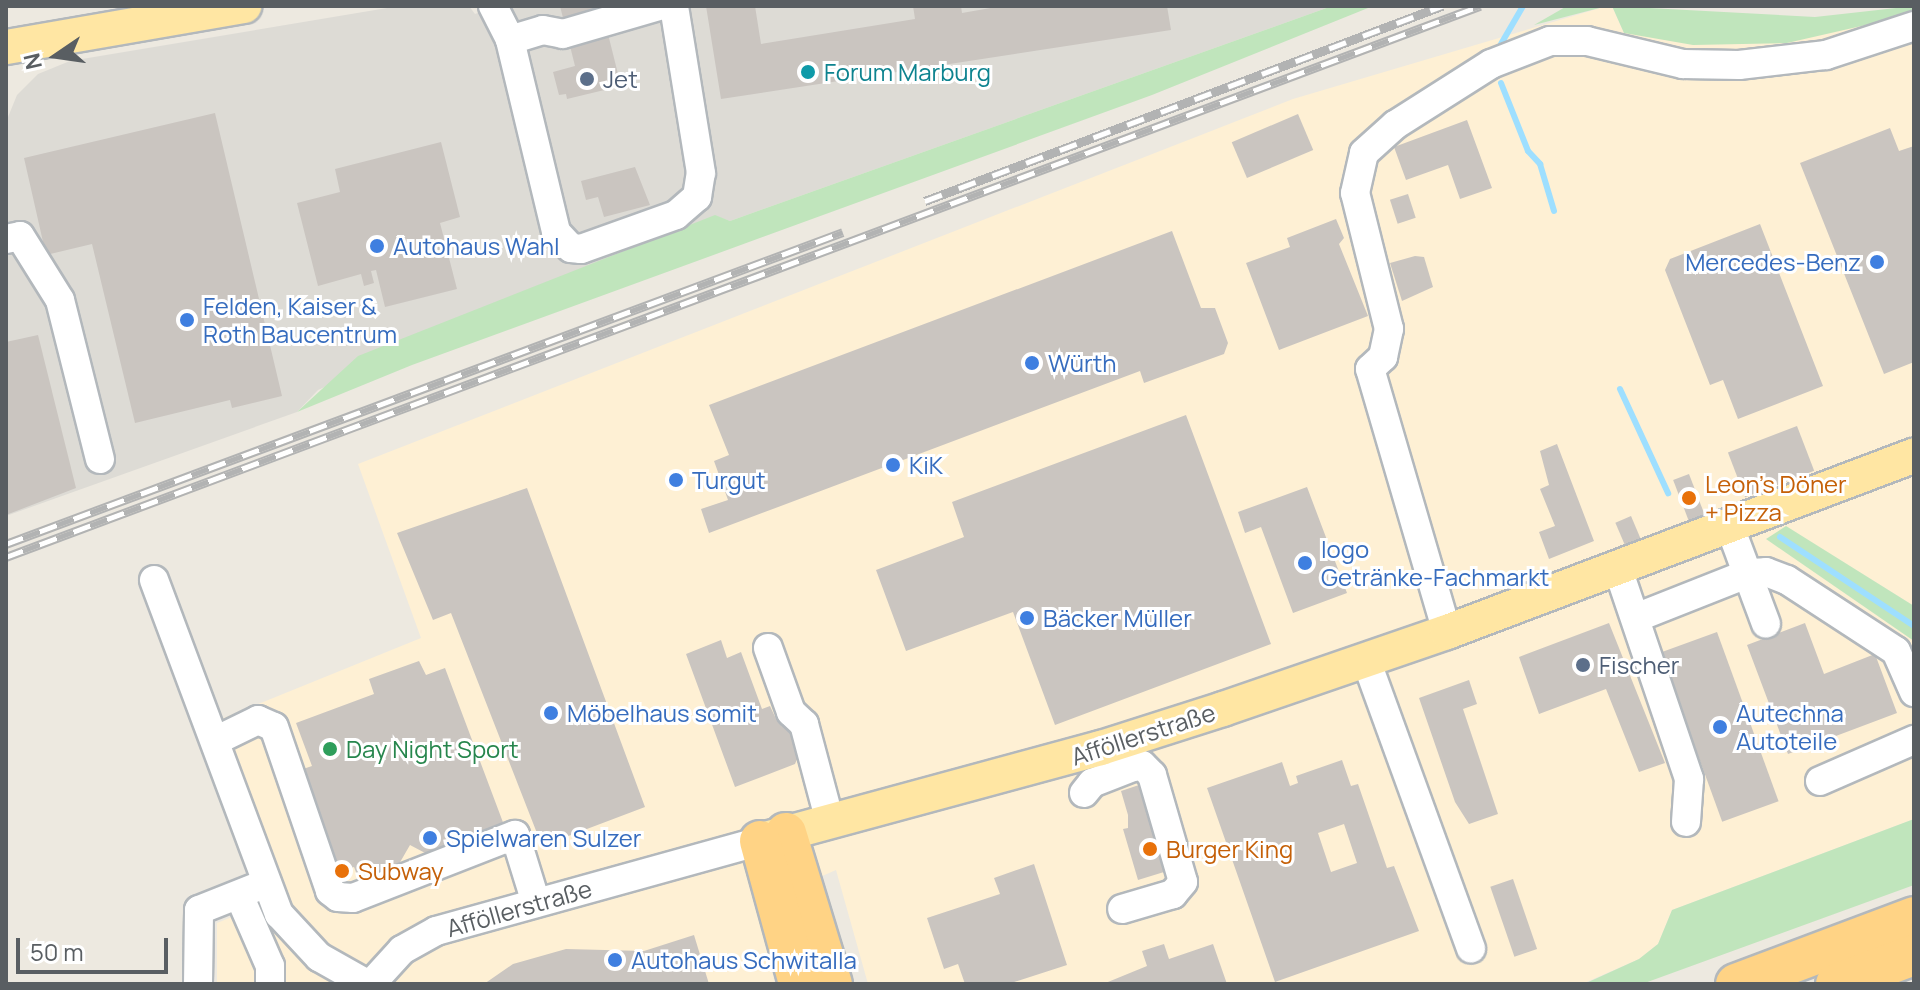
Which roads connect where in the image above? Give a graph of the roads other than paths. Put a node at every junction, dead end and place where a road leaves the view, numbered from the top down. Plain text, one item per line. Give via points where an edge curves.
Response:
1 (244, 6) edge
2 (493, 6) edge
3 (659, 6) edge
4 (674, 6) edge
5 (507, 26) edge
6 (1914, 26) edge
7 (6, 47) edge
8 (6, 239) edge
9 (1914, 456) edge
10 (100, 459) dead end
11 (1730, 527) junction
12 (1618, 569) junction
13 (1749, 573) junction
14 (154, 580) dead end
15 (1638, 617) junction
16 (1766, 624) dead end
17 (1447, 632) junction
18 (768, 648) dead end
19 (1366, 660) junction
20 (1914, 692) edge
21 (214, 736) junction
22 (1914, 740) edge
23 (1820, 781) dead end
24 (1084, 793) dead end
25 (830, 822) junction
26 (1686, 822) dead end
27 (773, 837) junction
28 (267, 883) junction
29 (239, 895) junction
30 (536, 903) junction
31 (1122, 909) dead end
32 (1914, 917) edge
33 (1471, 948) dead end
34 (1914, 955) edge
35 (198, 984) edge
36 (270, 984) edge
37 (369, 984) edge
38 (799, 984) edge
39 (832, 984) edge
40 (1736, 984) edge
41 (1836, 984) edge

1 - 7 main road
2 - 5 street
3 - 5 street via 563,34
4 - 5 street via 701,173 697,197 676,215 581,249 571,248 556,232
6 - 17 street via 1826,55 1739,65 1683,64 1587,41 1550,41 1491,64 1395,125 1364,153 1355,193 1389,329 1383,357 1370,369
8 - 10 street via 20,236 60,300
9 - 11 main road, Afföllerstraße
11 - 12 main road, Afföllerstraße
11 - 13 street
12 - 15 street
12 - 17 main road, Afföllerstraße
13 - 15 street
13 - 16 street
13 - 20 street via 1787,580 1896,651
14 - 21 street, Afföllerstraße
15 - 26 street via 1689,779
17 - 19 main road, Afföllerstraße
18 - 25 street via 791,712 804,724
19 - 25 main road, Afföllerstraße via 1101,748
19 - 33 street
21 - 28 street, Afföllerstraße
21 - 30 street via 258,720 274,727 330,891 338,897 353,898 515,835
22 - 23 street
24 - 31 street via 1092,783 1133,767 1142,765 1152,775 1183,882 1173,894
25 - 27 main road, Afföllerstraße
27 - 30 street, Afföllerstraße
27 - 38 highway
27 - 39 highway
28 - 29 street
28 - 37 street, Afföllerstraße via 294,935 330,965
29 - 35 street via 199,910
29 - 36 street via 270,966
30 - 37 street, Afföllerstraße via 436,931 402,950
32 - 40 highway
34 - 41 highway

